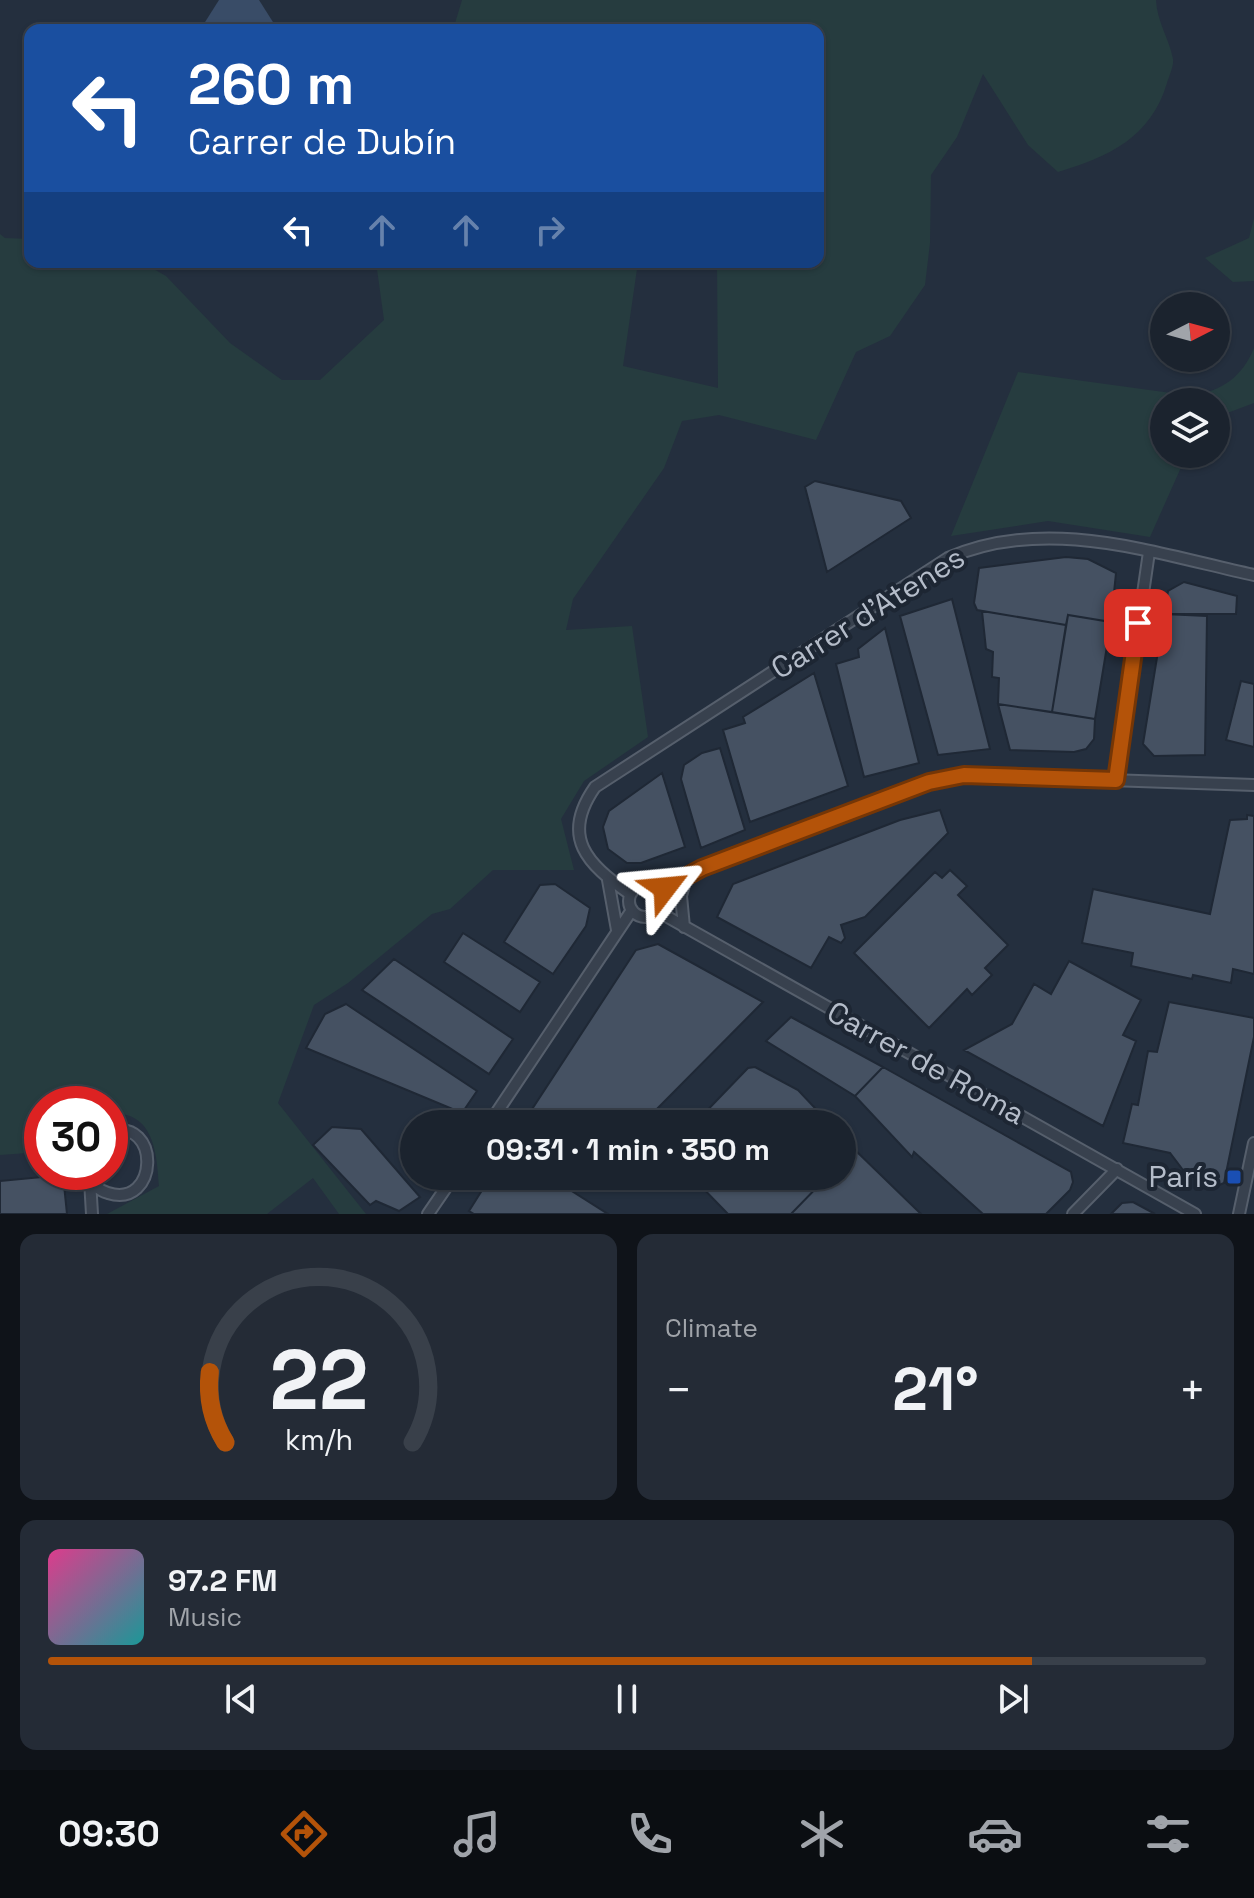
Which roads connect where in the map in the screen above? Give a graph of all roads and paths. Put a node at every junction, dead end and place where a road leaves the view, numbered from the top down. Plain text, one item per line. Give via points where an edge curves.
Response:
1 (1149, 552) junction
2 (1254, 575) edge
3 (1116, 780) junction
4 (1254, 785) edge
5 (687, 874) junction
6 (608, 880) junction
7 (658, 892) junction
8 (630, 894) junction
9 (632, 910) junction
10 (657, 911) junction
11 (684, 927) junction
12 (617, 930) junction
13 (498, 1110) edge
14 (128, 1132) edge
15 (1254, 1143) edge
16 (1117, 1169) junction
17 (90, 1190) edge
18 (101, 1190) edge
19 (444, 1190) edge
20 (92, 1214) edge
21 (428, 1214) edge
22 (1073, 1214) edge
23 (1195, 1214) edge
24 (1239, 1214) edge

1 - 2 street, Carrer d'Atenes
1 - 3 street
1 - 6 street, Carrer d'Atenes via 1107,542 1024,538 977,546 948,558 595,787 577,826 583,851
3 - 4 street
3 - 5 street via 964,775 929,782
5 - 7 street
5 - 11 street via 681,896
6 - 8 street
6 - 12 street
7 - 8 street via 643,885
7 - 10 street
8 - 9 street
9 - 10 street via 643,917
9 - 12 street
10 - 11 street, Carrer de Roma
11 - 16 street, Carrer de Roma
12 - 13 street
14 - 18 street via 149,1153 149,1170 135,1190 120,1195
15 - 24 street
16 - 22 street
16 - 23 street, Carrer de Roma
17 - 20 street
19 - 21 street

